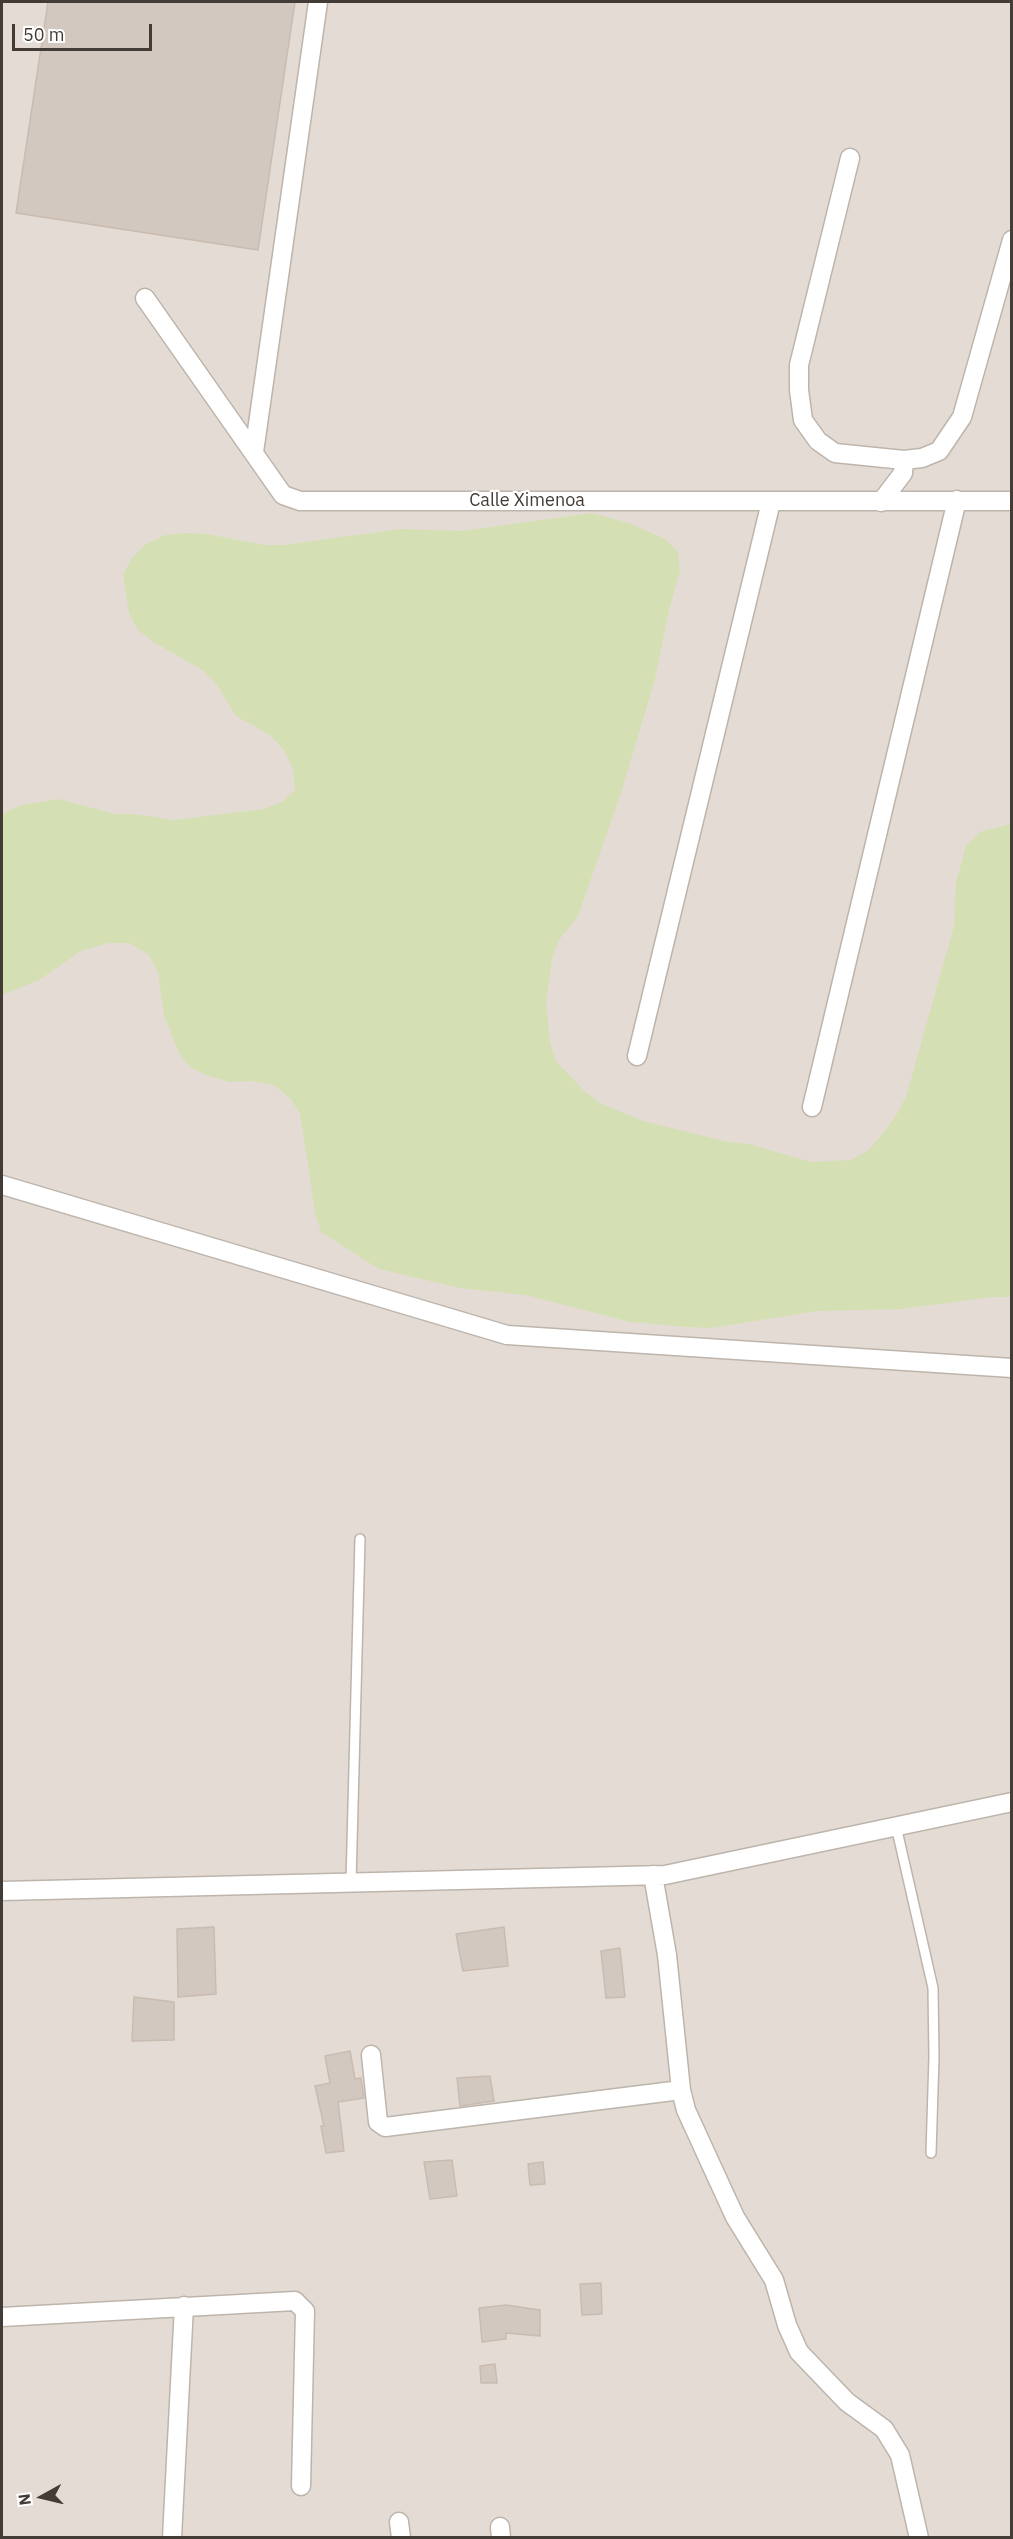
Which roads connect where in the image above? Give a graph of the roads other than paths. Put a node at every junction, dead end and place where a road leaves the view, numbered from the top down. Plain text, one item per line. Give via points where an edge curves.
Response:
1 (318, 2) edge
2 (850, 158) dead end
3 (1011, 240) edge
4 (145, 298) dead end
5 (254, 452) junction
6 (904, 460) junction
7 (957, 500) junction
8 (1011, 501) edge
9 (771, 502) junction
10 (882, 502) junction
11 (637, 1056) dead end
12 (812, 1107) dead end
13 (2, 1185) edge
14 (1011, 1368) edge
15 (360, 1539) dead end
16 (1011, 1802) edge
17 (896, 1826) junction
18 (653, 1875) junction
19 (351, 1882) junction
20 (2, 1891) edge
21 (371, 2055) dead end
22 (681, 2090) junction
23 (931, 2153) dead end
24 (184, 2306) junction
25 (2, 2317) edge
26 (301, 2486) dead end
27 (172, 2538) edge
28 (919, 2538) edge

1 - 5 street
2 - 6 street via 799,365 803,420 818,441 835,453
3 - 6 street via 962,417 939,452
4 - 5 street, Calle Ximenoa
5 - 9 street, Calle Ximenoa via 283,495 300,501
6 - 10 street via 903,472
7 - 8 street, Calle Ximenoa
7 - 10 street, Calle Ximenoa
7 - 12 street
9 - 10 street, Calle Ximenoa
9 - 11 street
13 - 14 street via 507,1335
15 - 19 lane
16 - 17 street
17 - 18 street
17 - 23 lane via 933,1988
18 - 19 street
18 - 22 street via 667,1955
19 - 20 street
21 - 22 street via 378,2122 385,2127
22 - 28 street via 686,2110 735,2217 774,2280 799,2352 847,2402 884,2429 900,2455
24 - 25 street
24 - 26 street via 295,2301 305,2311
24 - 27 street

